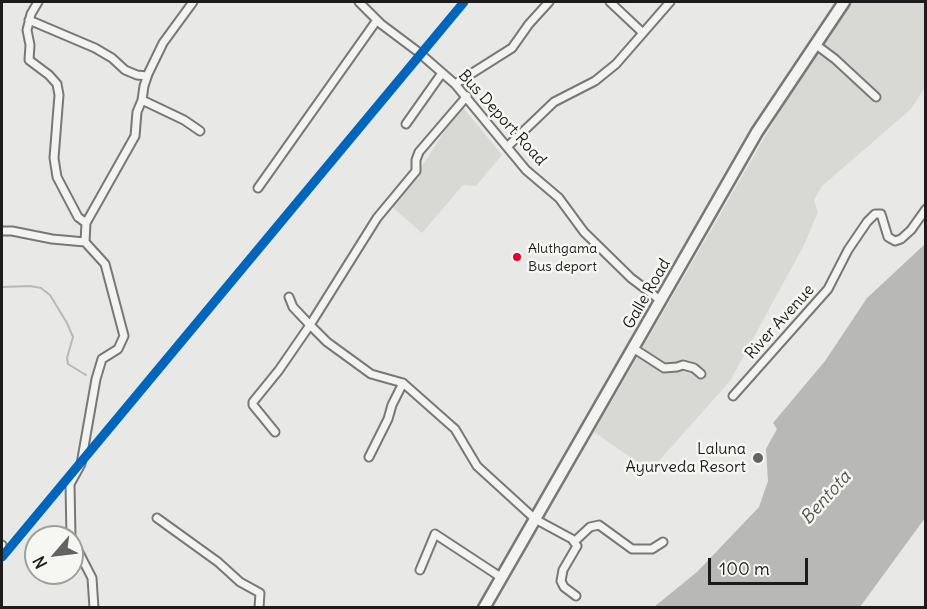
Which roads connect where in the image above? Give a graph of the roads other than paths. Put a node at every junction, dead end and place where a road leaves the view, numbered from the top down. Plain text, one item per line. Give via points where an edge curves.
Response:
1 (38, 2) edge
2 (193, 2) edge
3 (359, 2) edge
4 (549, 2) edge
5 (610, 2) edge
6 (670, 2) edge
7 (844, 2) edge
8 (29, 20) junction
9 (377, 20) junction
10 (643, 33) junction
11 (815, 44) junction
12 (417, 51) dead end
13 (424, 57) dead end
14 (442, 73) junction
15 (147, 76) junction
16 (456, 84) junction
17 (467, 96) junction
18 (876, 97) dead end
19 (142, 100) junction
20 (406, 124) dead end
21 (200, 131) dead end
22 (507, 147) junction
23 (258, 188) dead end
24 (926, 208) edge
25 (86, 223) junction
26 (2, 231) edge
27 (85, 242) junction
28 (289, 297) dead end
29 (660, 300) junction
30 (310, 325) junction
31 (633, 348) junction
32 (701, 374) dead end
33 (403, 383) junction
34 (733, 396) dead end
35 (275, 432) dead end
36 (369, 457) dead end
37 (157, 518) dead end
38 (536, 519) junction
39 (71, 525) edge
40 (574, 542) junction
41 (663, 542) dead end
42 (84, 563) edge
43 (420, 570) dead end
44 (501, 578) junction
45 (576, 596) dead end
46 (94, 608) edge
47 (259, 608) edge
48 (484, 608) edge

1 - 8 street
2 - 15 street
3 - 9 street
4 - 16 street via 512,48
5 - 10 street
6 - 10 street
7 - 11 highway, Galle Road
8 - 15 street via 95,48 125,70
8 - 25 street via 29,60 57,84 57,177 78,217
9 - 12 street
9 - 23 street
10 - 22 street via 616,64 595,81 554,102
11 - 18 street
11 - 29 highway, Galle Road via 757,132
13 - 14 street, Bus Deport Road
14 - 16 street, Bus Deport Road
14 - 20 street
15 - 19 street
16 - 17 street, Bus Deport Road
17 - 22 street, Bus Deport Road
17 - 30 street via 419,152 416,171 377,218
19 - 21 street
19 - 25 street via 135,136
22 - 29 street, Bus Deport Road via 526,170 560,198 584,232
24 - 34 street, River Avenue via 911,230 895,241 888,237 881,214 875,214 811,311
25 - 27 street
26 - 27 street
27 - 39 street via 105,264 124,336 118,349 102,359 96,379 81,464 70,484
28 - 30 street via 292,307
29 - 31 highway, Galle Road
30 - 33 street via 371,374
30 - 35 street via 253,402
31 - 32 street via 663,368 683,364
31 - 38 highway, Galle Road
33 - 36 street
33 - 38 street via 455,429 477,466
37 - 47 street via 260,593
38 - 40 street
38 - 44 highway, Galle Road
40 - 41 street via 590,527 599,525 632,549 652,549
40 - 45 street via 577,546 561,581
42 - 46 street via 92,578
43 - 44 street via 435,534
44 - 48 highway, Galle Road

